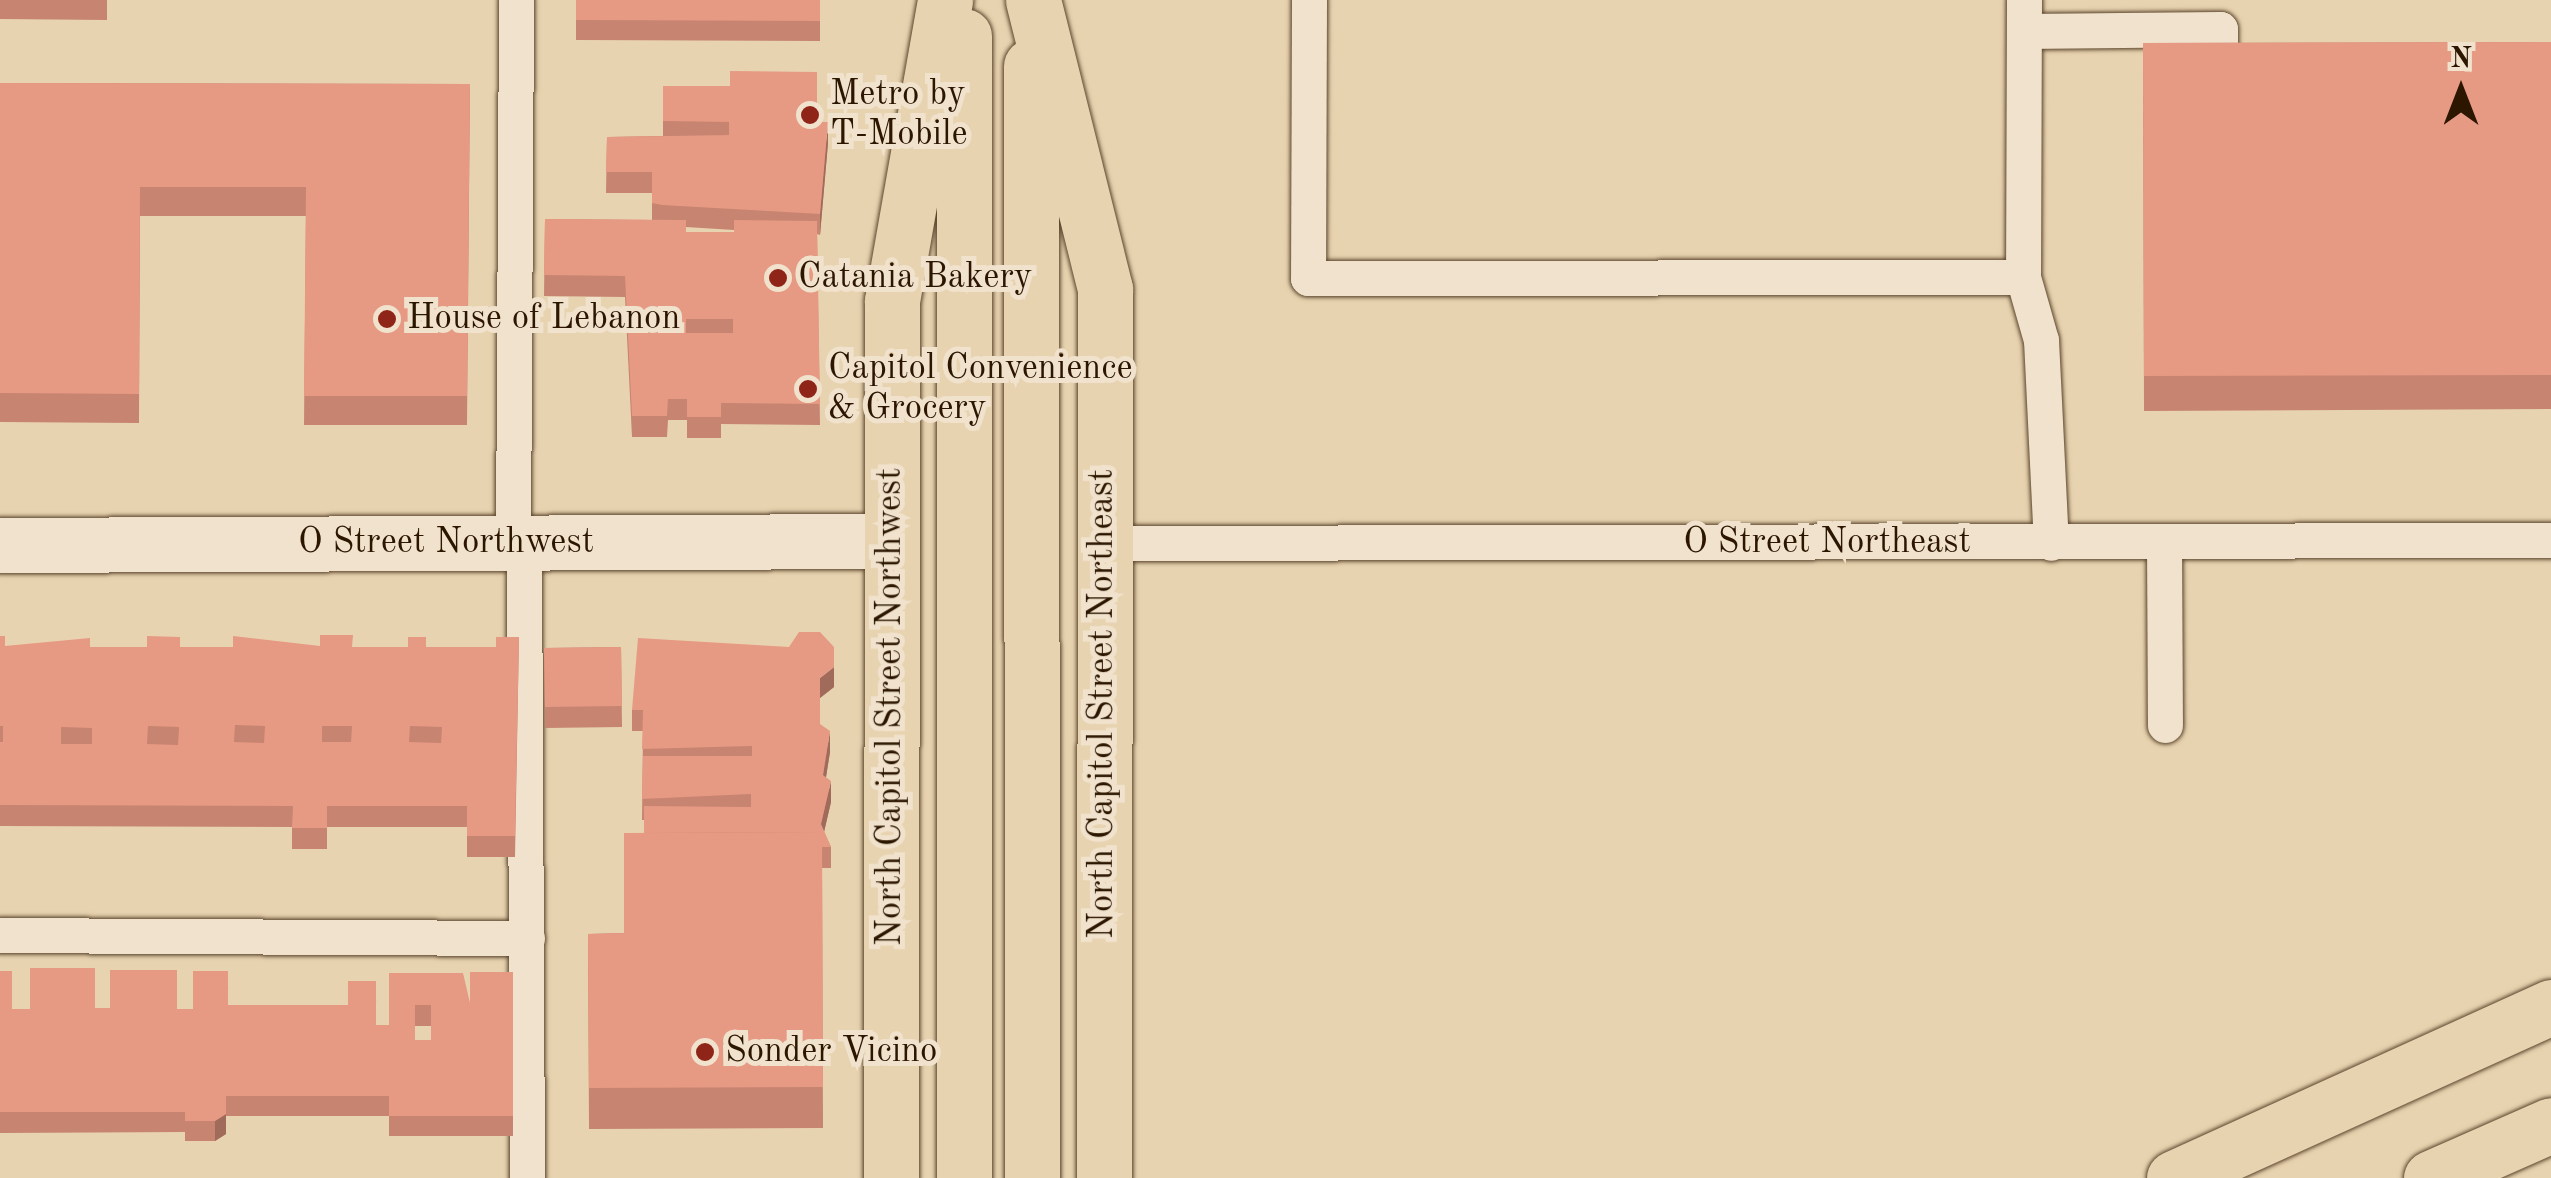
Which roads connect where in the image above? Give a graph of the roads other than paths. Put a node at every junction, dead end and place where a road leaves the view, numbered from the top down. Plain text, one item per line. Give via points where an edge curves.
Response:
1 (945, 0) edge
2 (964, 0) edge
3 (1032, 0) edge
4 (1309, 0) edge
5 (508, 14) edge
6 (2024, 16) edge
7 (2220, 77) edge
8 (2023, 277) junction
9 (2551, 540) edge
10 (891, 541) junction
11 (2164, 542) junction
12 (518, 543) junction
13 (1103, 543) junction
14 (2051, 543) junction
15 (0, 545) edge
16 (2165, 725) dead end
17 (0, 935) edge
18 (526, 938) junction
19 (2551, 1007) edge
20 (2551, 1125) edge
21 (527, 1178) edge
22 (890, 1178) edge
23 (964, 1178) edge
24 (1032, 1178) edge
25 (1104, 1178) edge
26 (2174, 1178) edge
27 (2431, 1178) edge

1 - 10 main road, North Capitol Street Northwest via 892,301
2 - 23 main road, North Capitol Street Northwest
3 - 13 main road, North Capitol Street Northeast via 1105,289
3 - 24 main road, North Capitol Street Northeast
4 - 8 lane via 1308,278
5 - 12 lane
6 - 7 lane via 2220,30
6 - 8 lane
8 - 14 lane via 2040,340
9 - 11 lane, O Street Northeast
10 - 12 street, O Street Northwest
10 - 22 main road, North Capitol Street Northwest
11 - 14 lane, O Street Northeast
11 - 16 lane
12 - 15 street, O Street Northwest
12 - 18 lane
13 - 14 lane, O Street Northeast
13 - 25 main road, North Capitol Street Northeast
17 - 18 lane
18 - 21 lane
19 - 26 main road
20 - 27 main road

